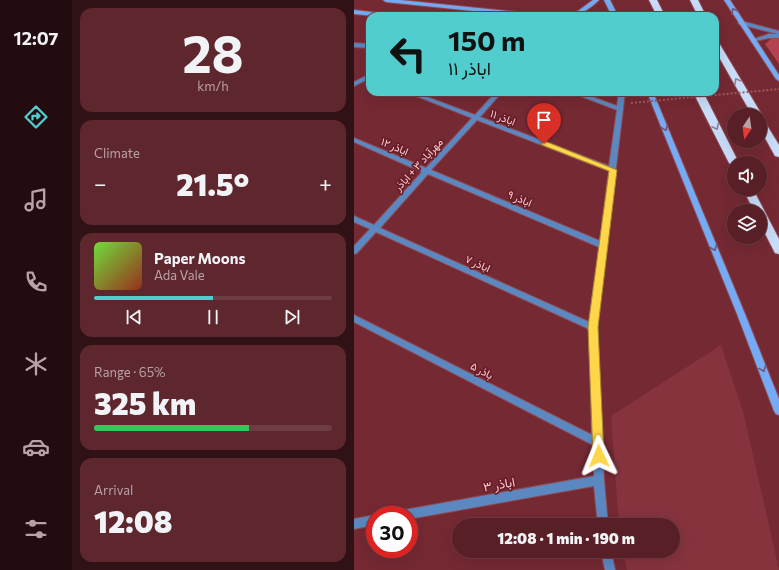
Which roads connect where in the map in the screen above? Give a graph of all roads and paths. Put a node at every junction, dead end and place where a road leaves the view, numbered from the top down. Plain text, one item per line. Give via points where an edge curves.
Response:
1 (386, 0) edge
2 (596, 0) edge
3 (607, 0) edge
4 (654, 0) edge
5 (694, 0) edge
6 (727, 0) edge
7 (354, 12) edge
8 (498, 12) edge
9 (580, 12) edge
10 (613, 12) edge
11 (659, 12) edge
12 (700, 12) edge
13 (366, 13) edge
14 (741, 23) junction
15 (779, 32) edge
16 (779, 36) edge
17 (753, 41) junction
18 (354, 45) edge
19 (366, 46) edge
20 (719, 50) edge
21 (779, 78) edge
22 (366, 79) edge
23 (354, 84) edge
24 (779, 89) edge
25 (719, 94) edge
26 (420, 96) edge
27 (495, 96) edge
28 (583, 96) edge
29 (622, 96) edge
30 (652, 96) edge
31 (699, 96) edge
32 (700, 96) edge
33 (631, 102) dead end
34 (753, 108) edge
35 (620, 109) junction
36 (476, 117) junction
37 (767, 133) edge
38 (354, 140) edge
39 (779, 154) edge
40 (730, 156) edge
41 (428, 170) junction
42 (613, 170) junction
43 (354, 219) edge
44 (767, 226) edge
45 (375, 229) junction
46 (604, 246) junction
47 (779, 250) edge
48 (354, 251) edge
49 (354, 318) edge
50 (593, 327) junction
51 (779, 411) edge
52 (598, 443) junction
53 (599, 480) junction
54 (418, 512) edge
55 (602, 518) edge
56 (366, 522) edge
57 (354, 524) edge
58 (607, 558) edge
59 (610, 570) edge

1 - 8 main road
2 - 9 main road
3 - 10 main road
4 - 11 highway
5 - 12 highway
14 -> 6 main road
7 - 13 main road
14 - 15 street
14 - 17 main road
16 - 17 street
17 - 21 main road
18 - 19 street
34 -> 20 highway
22 - 23 street
24 - 25 path, bridge
26 - 36 street, اباذر ۱۱
27 - 36 street, مهرآباد ۳ + اباذر
28 - 35 street
29 - 35 street
30 -> 51 main road
31 - 33 path, bridge
32 -> 40 highway
35 - 42 street
36 - 41 street, مهرآباد ۳ + اباذر
36 - 42 street, اباذر ۱۱
37 - 39 highway
38 - 41 street, اباذر ۱۲
41 - 45 street, مهرآباد ۳ + اباذر
41 - 46 street, اباذر ۹
42 - 46 street
43 - 45 street, اباذر ۷
44 - 47 highway
45 - 48 street, مهرآباد ۳ + اباذر
45 - 50 street, اباذر ۷
46 - 50 street
49 - 52 street, باذر ۵
50 - 52 street
52 - 53 street
53 - 54 street, اباذر ۳
53 - 55 street
56 - 57 street
58 - 59 street

